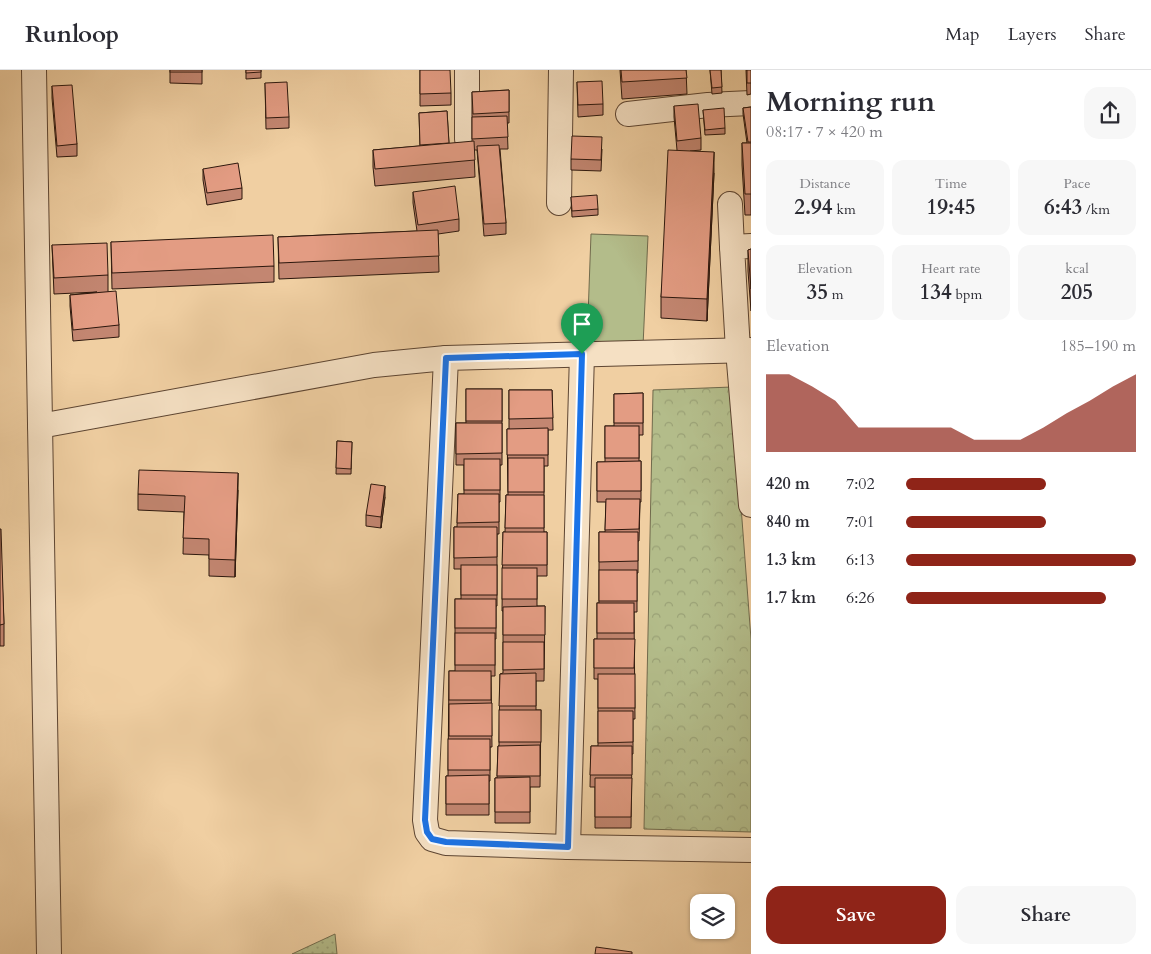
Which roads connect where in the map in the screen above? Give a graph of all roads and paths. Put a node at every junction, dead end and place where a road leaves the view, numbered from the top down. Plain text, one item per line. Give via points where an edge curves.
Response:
1 (34, 70) edge
2 (467, 70) edge
3 (561, 70) edge
4 (751, 103) edge
5 (628, 114) dead end
6 (467, 139) dead end
7 (559, 203) dead end
8 (730, 204) dead end
9 (741, 247) edge
10 (744, 350) edge
11 (582, 354) junction
12 (446, 358) junction
13 (40, 426) junction
14 (751, 505) edge
15 (568, 847) junction
16 (751, 850) edge
17 (49, 954) edge

1 - 13 street
2 - 6 street
3 - 7 street
4 - 5 street
8 - 9 street
9 - 10 street
10 - 11 street
10 - 14 street
11 - 12 street
11 - 15 street
12 - 13 street via 374,365
12 - 15 street via 427,832 432,839 446,842
13 - 17 street
15 - 16 street

